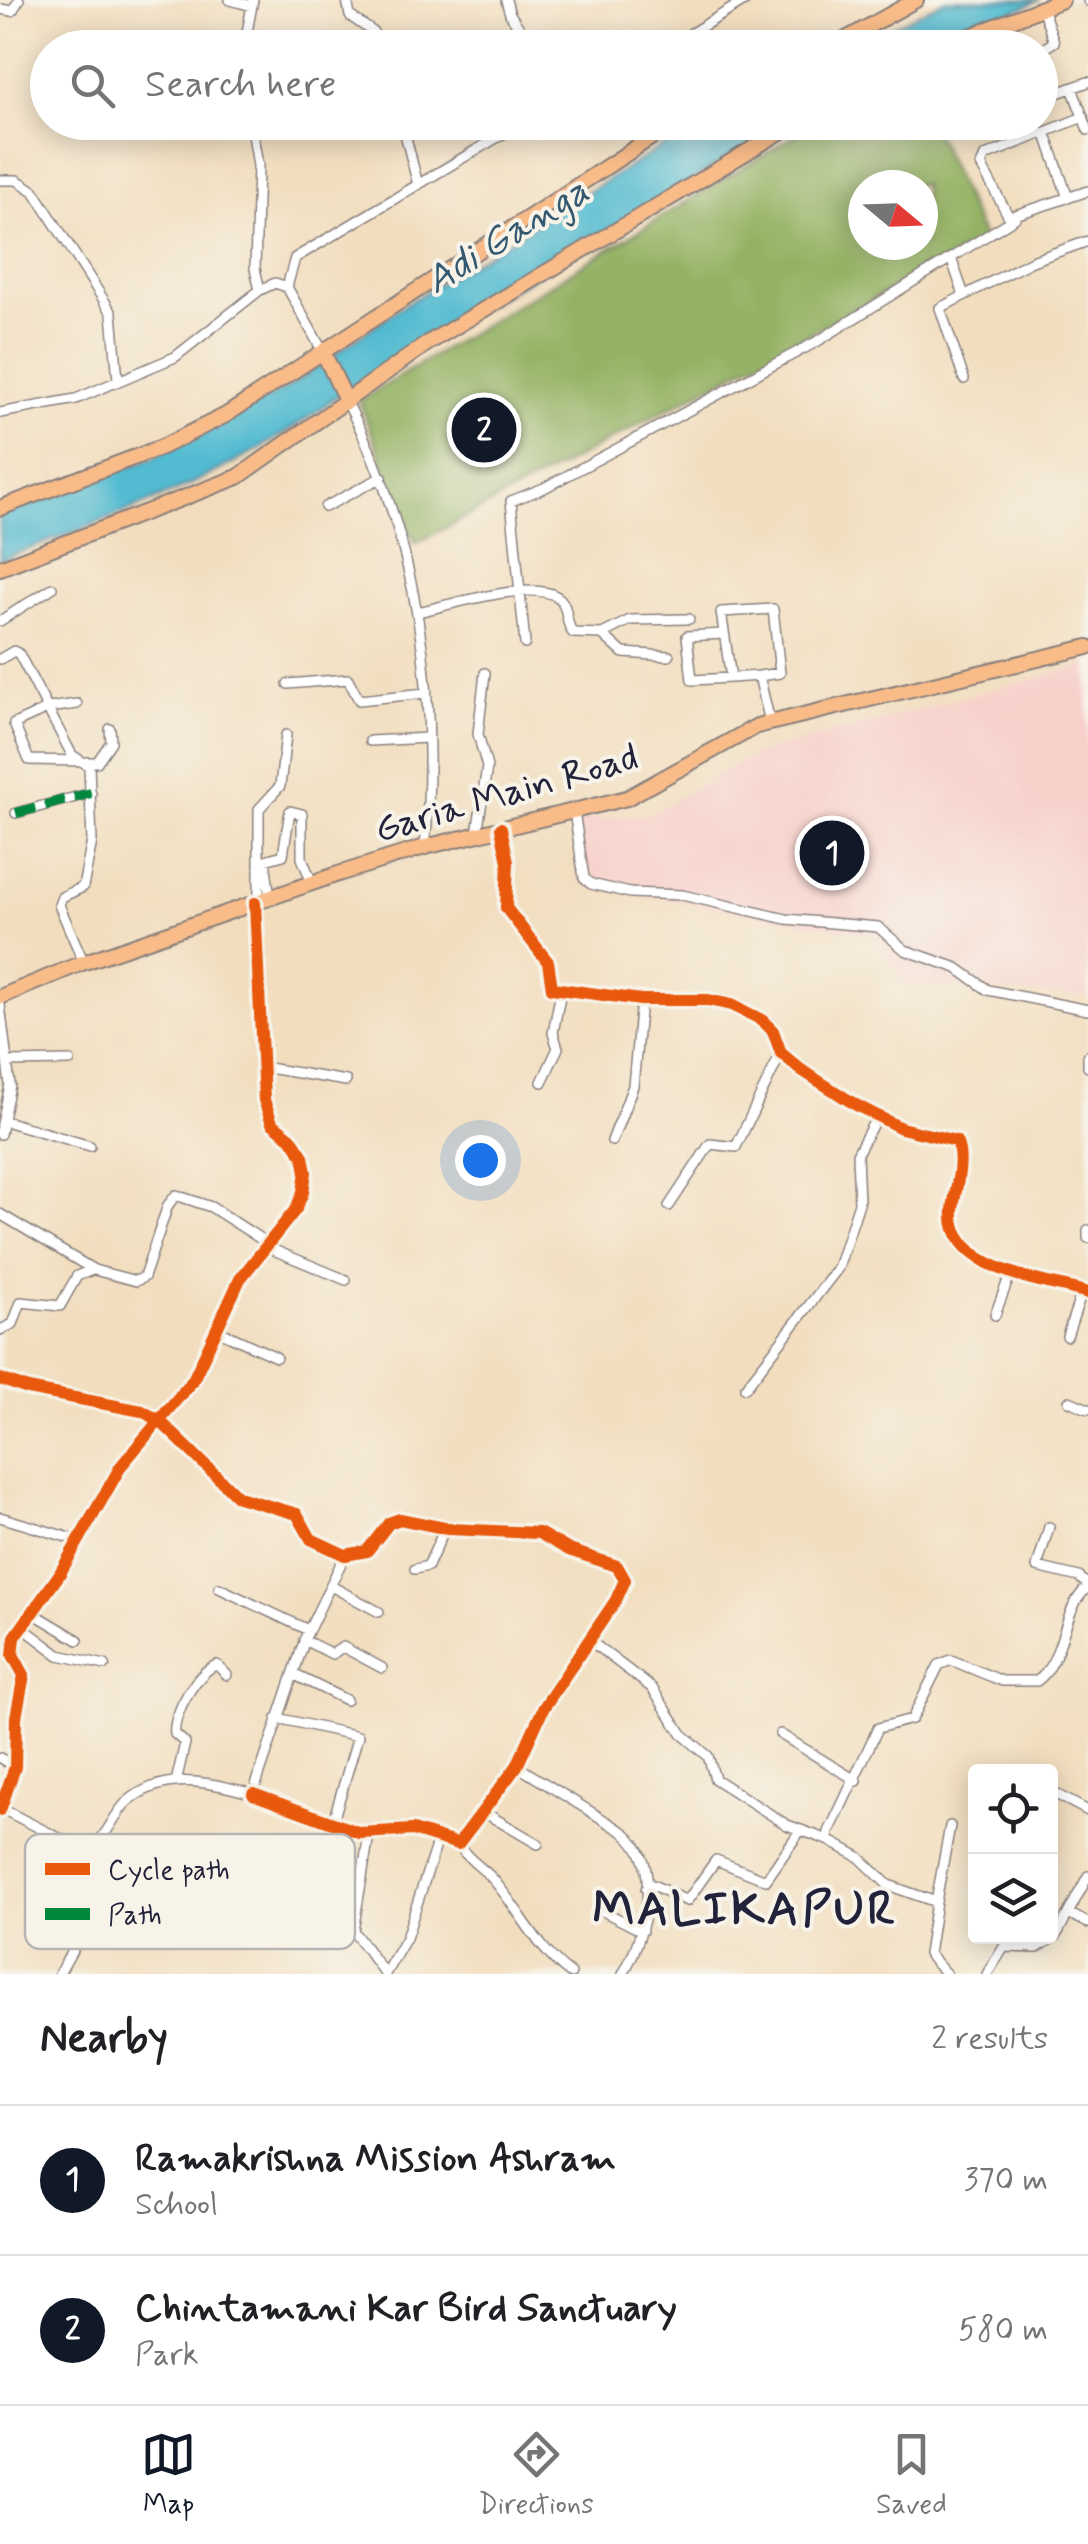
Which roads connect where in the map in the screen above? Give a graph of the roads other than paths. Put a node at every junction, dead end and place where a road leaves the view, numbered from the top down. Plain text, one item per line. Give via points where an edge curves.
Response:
1 (20, 0) edge
2 (230, 0) edge
3 (347, 0) edge
4 (506, 0) edge
5 (746, 0) edge
6 (916, 0) edge
7 (1062, 0) edge
8 (252, 3) edge
9 (1042, 7) junction
10 (0, 9) edge
11 (247, 30) edge
12 (370, 30) edge
13 (520, 30) edge
14 (697, 30) edge
15 (862, 30) edge
16 (987, 30) edge
17 (1050, 30) edge
18 (1088, 82) edge
19 (1072, 88) junction
20 (1058, 93) edge
21 (1083, 118) junction
22 (1058, 127) edge
23 (1088, 130) edge
24 (254, 140) edge
25 (407, 140) edge
26 (493, 140) edge
27 (648, 140) edge
28 (767, 140) edge
29 (1027, 140) edge
30 (1048, 140) edge
31 (0, 180) edge
32 (418, 185) junction
33 (1088, 191) edge
34 (1068, 198) junction
35 (1015, 218) junction
36 (1088, 241) edge
37 (951, 258) junction
38 (287, 287) junction
39 (260, 290) junction
40 (964, 295) junction
41 (323, 352) junction
42 (964, 379) dead end
43 (118, 380) junction
44 (347, 402) junction
45 (0, 412) edge
46 (382, 478) junction
47 (325, 507) dead end
48 (0, 508) edge
49 (0, 568) edge
50 (52, 588) dead end
51 (519, 590) junction
52 (418, 612) junction
53 (0, 620) edge
54 (688, 620) dead end
55 (602, 634) junction
56 (723, 634) junction
57 (525, 644) dead end
58 (1088, 646) edge
59 (670, 656) dead end
60 (0, 659) edge
61 (485, 673) dead end
62 (759, 676) junction
63 (731, 678) junction
64 (288, 684) dead end
65 (426, 693) junction
66 (77, 704) dead end
67 (49, 708) junction
68 (770, 722) junction
69 (110, 729) dead end
70 (286, 736) dead end
71 (428, 738) junction
72 (370, 742) dead end
73 (85, 761) junction
74 (91, 794) junction
75 (574, 812) junction
76 (16, 813) dead end
77 (501, 828) junction
78 (477, 834) junction
79 (426, 847) junction
80 (312, 883) junction
81 (261, 901) junction
82 (84, 963) junction
83 (561, 991) junction
84 (0, 997) edge
85 (640, 1000) junction
86 (0, 1006) edge
87 (1088, 1010) edge
88 (781, 1054) junction
89 (1088, 1056) edge
90 (70, 1061) dead end
91 (9, 1062) junction
92 (262, 1067) junction
93 (1088, 1067) edge
94 (346, 1081) dead end
95 (542, 1082) dead end
96 (877, 1116) junction
97 (5, 1121) junction
98 (0, 1134) edge
99 (612, 1140) dead end
100 (90, 1146) dead end
101 (669, 1206) dead end
102 (0, 1214) edge
103 (1088, 1230) edge
104 (1088, 1238) edge
105 (266, 1244) junction
106 (94, 1270) junction
107 (1010, 1272) junction
108 (346, 1280) dead end
109 (1086, 1291) edge
110 (995, 1315) dead end
111 (0, 1330) edge
112 (218, 1331) junction
113 (1067, 1336) dead end
114 (276, 1357) dead end
115 (0, 1378) edge
116 (746, 1388) dead end
117 (1069, 1401) dead end
118 (1088, 1409) edge
119 (160, 1421) junction
120 (0, 1517) edge
121 (1049, 1526) dead end
122 (446, 1528) junction
123 (80, 1541) junction
124 (344, 1556) junction
125 (415, 1569) dead end
126 (331, 1586) junction
127 (1088, 1586) edge
128 (219, 1588) dead end
129 (379, 1612) dead end
130 (33, 1613) junction
131 (22, 1628) junction
132 (306, 1635) junction
133 (78, 1640) dead end
134 (590, 1641) junction
135 (105, 1665) dead end
136 (382, 1668) dead end
137 (227, 1675) dead end
138 (295, 1675) junction
139 (346, 1700) dead end
140 (277, 1718) junction
141 (780, 1734) dead end
142 (0, 1758) edge
143 (517, 1766) junction
144 (15, 1767) junction
145 (856, 1780) junction
146 (176, 1782) junction
147 (253, 1794) junction
148 (1058, 1794) edge
149 (1, 1810) edge
150 (480, 1810) junction
151 (1088, 1811) edge
152 (333, 1821) junction
153 (950, 1826) dead end
154 (800, 1832) junction
155 (50, 1834) edge
156 (103, 1834) edge
157 (369, 1835) junction
158 (438, 1839) junction
159 (828, 1840) junction
160 (458, 1844) junction
161 (538, 1844) dead end
162 (1088, 1876) edge
163 (646, 1889) junction
164 (936, 1902) junction
165 (596, 1908) dead end
166 (1070, 1914) junction
167 (355, 1920) edge
168 (1088, 1923) edge
169 (642, 1931) junction
170 (355, 1935) edge
171 (72, 1949) edge
172 (558, 1964) junction
173 (58, 1974) edge
174 (385, 1974) edge
175 (385, 1974) edge
176 (551, 1974) edge
177 (571, 1974) edge
178 (623, 1974) edge
179 (946, 1974) edge
180 (988, 1974) edge

1 - 10 street via 12,11
2 - 8 street
3 - 12 street via 350,16
4 - 13 street
5 - 14 street
6 - 15 main road
7 - 9 main road
8 - 11 street
9 - 16 main road
9 - 17 street
18 - 19 street
19 - 20 street
19 - 21 street
21 - 22 street
21 - 23 street
24 - 39 street
25 - 32 street
26 - 32 street
27 - 41 main road
28 - 44 main road via 428,343
29 - 35 street via 982,160 1004,213
30 - 34 street
31 - 43 street via 34,191 112,314
32 - 38 street via 295,258
33 - 34 street
34 - 35 street
35 - 37 street
36 - 40 street
37 - 40 street
37 - 51 street via 818,341 514,499
38 - 39 street via 276,283
38 - 41 street
39 - 43 street via 186,350
40 - 42 street via 938,312
41 - 44 main road
41 - 48 main road via 162,447
43 - 45 street via 76,399
44 - 46 street
44 - 49 main road via 238,477
46 - 47 street
46 - 52 street via 404,538
50 - 53 street
51 - 52 street
51 - 55 street via 556,595 573,634
51 - 57 street
52 - 65 street
54 - 55 street via 630,620
55 - 59 street via 623,653
56 - 62 street via 721,612 773,609 780,673
56 - 63 street
56 - 63 street via 687,636 691,679
58 - 68 main road, Garia Main Road
60 - 67 street via 19,654
61 - 78 street via 478,734 487,767
62 - 63 street
62 - 68 street
64 - 65 street via 348,680 360,700
65 - 71 street
66 - 67 street
67 - 73 street via 72,754
67 - 73 street via 14,724 25,757
68 - 75 main road, Garia Main Road via 736,734 649,789
69 - 73 street via 106,752 97,762
70 - 81 street via 281,782 260,809
71 - 72 street
71 - 79 street
73 - 74 street
74 - 76 street
74 - 82 street via 86,882 59,905
75 - 77 main road, Garia Main Road
75 - 87 street via 590,884 692,896 804,922 878,928 905,950 957,968 988,990
77 - 78 main road, Garia Main Road
77 - 83 street via 506,908 548,962 552,988
78 - 79 main road, Garia Main Road
79 - 80 main road, Garia Main Road
80 - 81 main road, Garia Main Road
80 - 81 street via 302,858 302,814 290,811 282,855 265,860
81 - 82 main road, Garia Main Road
81 - 92 street
82 - 84 main road, Garia Main Road
83 - 85 street
83 - 95 street via 552,1033 558,1048
85 - 88 street via 732,1005 762,1020
85 - 99 street via 633,1086
86 - 91 street
88 - 96 street
88 - 101 street via 736,1147 710,1144
89 - 93 street
90 - 91 street
91 - 97 street
92 - 94 street
92 - 105 street via 267,1114 292,1138 306,1172 296,1209
96 - 107 street via 956,1141 953,1222 974,1254
96 - 116 street via 858,1154 859,1203 838,1268
97 - 98 street
97 - 100 street
102 - 106 street
103 - 104 street
105 - 106 street via 211,1207 176,1195 141,1280
105 - 108 street
105 - 112 street via 240,1278
106 - 111 street via 77,1276 60,1306 21,1302 13,1324
107 - 109 street
107 - 110 street
109 - 113 street
112 - 114 street
112 - 119 street via 193,1380
115 - 119 street
117 - 118 street
119 - 123 street via 122,1466
119 - 124 street via 238,1497 297,1514 311,1539
120 - 123 street
121 - 127 street via 1037,1566 1080,1577
122 - 124 street via 396,1520 367,1552
122 - 125 street via 428,1566
122 - 134 street via 539,1533 617,1566 624,1586
123 - 130 street
124 - 126 street
126 - 129 street
126 - 132 street
127 - 145 street via 1043,1678 1002,1682 945,1660 912,1719 878,1728
128 - 132 street
130 - 131 street
130 - 133 street
131 - 135 street via 59,1655
131 - 144 street via 12,1646 24,1675
132 - 136 street via 332,1654 343,1648
132 - 138 street
134 - 143 street via 544,1707
134 - 154 street via 652,1688 682,1734 708,1756 715,1779
137 - 146 street via 217,1665 208,1668 175,1718 175,1734 185,1743
138 - 139 street
138 - 140 street
140 - 147 street
140 - 152 street via 358,1736
141 - 145 street
142 - 144 street
143 - 150 street
143 - 163 street via 634,1840
144 - 149 street
145 - 159 street
146 - 147 street via 211,1782
146 - 156 street via 126,1803
147 - 152 street
148 - 151 street
149 - 155 street
150 - 160 street
150 - 161 street
152 - 157 street
153 - 164 street
154 - 159 street
154 - 163 street via 766,1880 716,1860 687,1901 653,1885
157 - 158 street via 406,1830
157 - 167 street
158 - 160 street
158 - 175 street via 406,1938
159 - 164 street via 888,1885
160 - 172 street
162 - 166 street
163 - 169 street
164 - 179 street via 928,1954
165 - 169 street
166 - 168 street
166 - 180 street via 1056,1936 1036,1948 1004,1947
169 - 178 street
170 - 174 street
171 - 173 street
172 - 176 street
172 - 177 street

